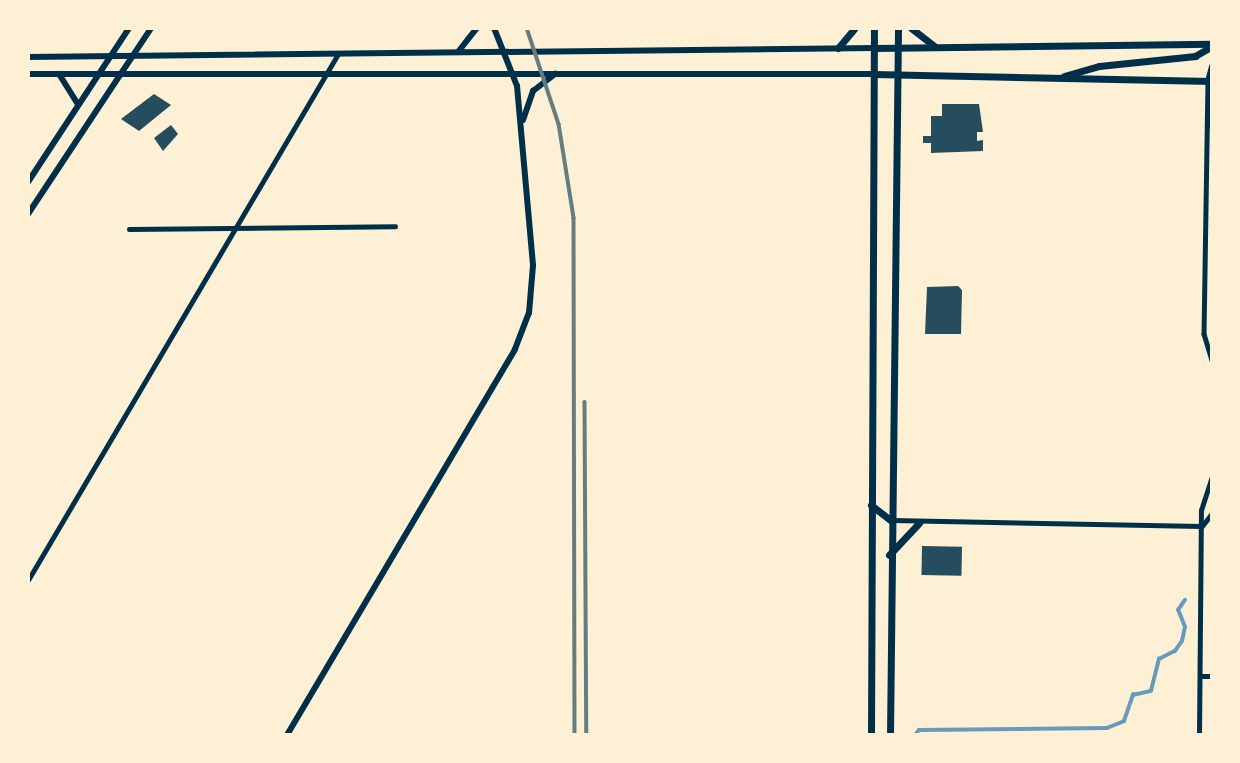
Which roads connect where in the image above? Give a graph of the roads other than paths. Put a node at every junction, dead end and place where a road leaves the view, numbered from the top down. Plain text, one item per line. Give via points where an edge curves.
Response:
1 (129, 28) edge
2 (151, 28) edge
3 (477, 28) edge
4 (494, 28) edge
5 (855, 28) edge
6 (874, 28) edge
7 (898, 28) edge
8 (911, 28) edge
9 (1212, 45) edge
10 (934, 46) junction
11 (898, 47) junction
12 (838, 48) junction
13 (874, 48) junction
14 (458, 52) junction
15 (505, 53) junction
16 (338, 54) junction
17 (132, 55) junction
18 (111, 56) junction
19 (28, 57) edge
20 (1212, 66) edge
21 (513, 71) junction
22 (328, 72) junction
23 (100, 73) junction
24 (121, 73) junction
25 (28, 74) edge
26 (59, 74) junction
27 (556, 74) junction
28 (873, 74) junction
29 (898, 74) junction
30 (1057, 78) junction
31 (1210, 81) edge
32 (78, 105) junction
33 (1211, 121) edge
34 (521, 125) junction
35 (28, 182) edge
36 (28, 214) edge
37 (395, 226) dead end
38 (235, 228) junction
39 (130, 229) dead end
40 (1212, 361) edge
41 (1212, 476) edge
42 (871, 505) junction
43 (1212, 513) edge
44 (890, 520) junction
45 (919, 523) junction
46 (1202, 526) junction
47 (889, 556) junction
48 (28, 580) edge
49 (1200, 676) junction
50 (1212, 676) edge
51 (287, 735) edge
52 (871, 735) edge
53 (890, 735) edge
54 (1199, 735) edge

1 - 18 main road
2 - 17 main road
3 - 14 main road
4 - 15 main road
5 - 12 main road
6 - 13 main road
7 - 11 main road
8 - 10 main road
9 - 10 main road
9 - 30 main road via 1195,56 1099,66
10 - 11 main road
11 - 13 main road
11 - 29 main road
12 - 13 main road
12 - 15 main road
13 - 28 main road
14 - 15 main road
14 - 16 main road
15 - 21 main road
16 - 17 main road
16 - 22 street
17 - 18 main road
17 - 24 main road
18 - 19 main road
18 - 23 main road
20 - 31 main road
21 - 22 main road
21 - 27 main road
21 - 34 main road
22 - 24 main road
22 - 38 street
23 - 24 main road
23 - 26 main road
23 - 32 main road
24 - 36 main road
25 - 26 main road
26 - 32 main road
27 - 28 main road
27 - 34 main road via 533,91
28 - 29 main road
28 - 42 main road
29 - 30 main road
29 - 44 main road
30 - 31 main road
31 - 33 street
32 - 35 main road
33 - 40 street via 1204,334
34 - 51 main road via 533,265 533,291 522,336
37 - 38 street
38 - 39 street
38 - 48 street
41 - 46 street via 1201,510
42 - 44 main road
42 - 52 main road
43 - 46 street
44 - 45 street
44 - 47 main road
45 - 46 street
45 - 47 main road
46 - 49 street
47 - 53 main road
49 - 50 street
49 - 54 street

